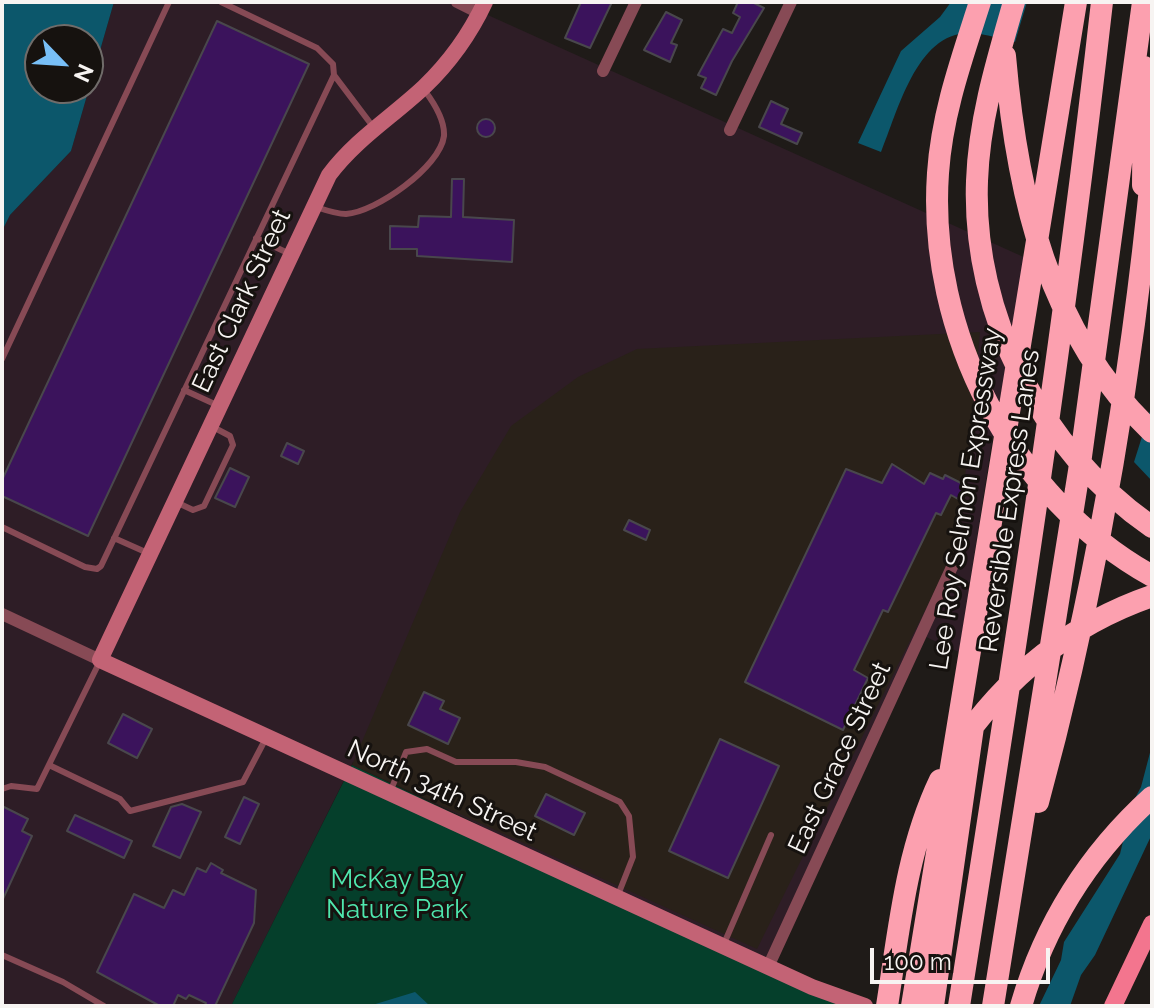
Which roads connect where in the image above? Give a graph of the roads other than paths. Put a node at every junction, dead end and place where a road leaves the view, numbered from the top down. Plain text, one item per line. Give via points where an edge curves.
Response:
1 (169, 2) edge
2 (221, 2) edge
3 (457, 2) edge
4 (636, 2) edge
5 (791, 2) edge
6 (980, 2) edge
7 (1004, 2) edge
8 (1014, 2) edge
9 (1076, 2) edge
10 (1102, 2) edge
11 (1144, 2) edge
12 (482, 8) edge
13 (603, 71) dead end
14 (334, 75) junction
15 (423, 88) junction
16 (374, 128) junction
17 (730, 130) dead end
18 (1152, 168) edge
19 (312, 206) junction
20 (256, 238) junction
21 (1152, 246) edge
22 (290, 254) junction
23 (2, 359) edge
24 (184, 390) junction
25 (219, 406) junction
26 (210, 426) junction
27 (1152, 432) edge
28 (174, 501) junction
29 (2, 527) edge
30 (1152, 527) edge
31 (114, 538) junction
32 (150, 554) junction
33 (952, 567) dead end
34 (1152, 576) edge
35 (1152, 596) edge
36 (2, 614) edge
37 (100, 660) junction
38 (266, 736) junction
39 (49, 765) junction
40 (2, 789) edge
41 (389, 793) junction
42 (1152, 797) edge
43 (771, 835) dead end
44 (1011, 895) junction
45 (617, 898) junction
46 (1149, 929) edge
47 (723, 946) junction
48 (2, 955) edge
49 (768, 967) junction
50 (929, 967) junction
51 (994, 1003) edge
52 (104, 1006) edge
53 (865, 1006) edge
54 (887, 1006) edge
55 (912, 1006) edge
56 (933, 1006) edge
57 (959, 1006) edge
58 (1021, 1006) edge
59 (1113, 1006) edge

1 - 23 lane
2 - 14 lane via 317,48 333,64
3 - 12 street
4 - 13 street
5 - 17 street
6 - 34 highway via 953,86 938,170 939,243 956,328 990,409 1034,474 1092,534
7 - 27 highway via 1010,108 1040,255 1086,351
8 - 30 highway via 986,108 978,168 978,229 993,303 1023,378 1053,428 1095,479
9 - 50 highway, Lee Roy Selmon Expressway via 982,574 972,743
10 - 57 highway, Reversible Express Lanes via 1048,430
11 - 21 highway via 1142,165
11 - 44 highway
12 - 15 street, East Clark Street via 451,57
14 - 16 lane
14 - 20 lane
15 - 16 street, East Clark Street
15 - 19 lane via 437,108 444,132 441,150 426,169 363,210 346,214
16 - 19 street, East Clark Street via 345,154
18 - 44 highway via 1116,453 1075,661
19 - 22 street, East Clark Street
20 - 22 lane
20 - 24 lane
22 - 25 street, East Clark Street
24 - 25 lane
24 - 31 lane
25 - 26 street, East Clark Street
26 - 28 street, East Clark Street
26 - 28 lane via 230,436 233,445 204,506 193,510
28 - 32 street, East Clark Street
29 - 31 lane via 91,569 101,566
31 - 32 lane
32 - 37 street, East Clark Street
33 - 49 street, East Grace Street
35 - 54 highway via 1093,620 1033,661 990,704 956,750 917,840
36 - 37 street, North 34th Street
37 - 38 street, North 34th Street
37 - 39 lane
38 - 39 lane via 236,786 217,786 130,811 120,799
38 - 41 street, North 34th Street
39 - 40 lane via 37,789
41 - 45 street, North 34th Street
41 - 45 lane via 406,752 427,749 456,762 545,767 620,802 629,816 633,857
42 - 58 highway via 1076,883 1045,938
43 - 47 lane
44 - 51 highway
45 - 47 street, North 34th Street
46 - 59 main road
47 - 49 street, North 34th Street
48 - 52 lane
49 - 53 street, North 34th Street
50 - 55 highway
50 - 56 highway

